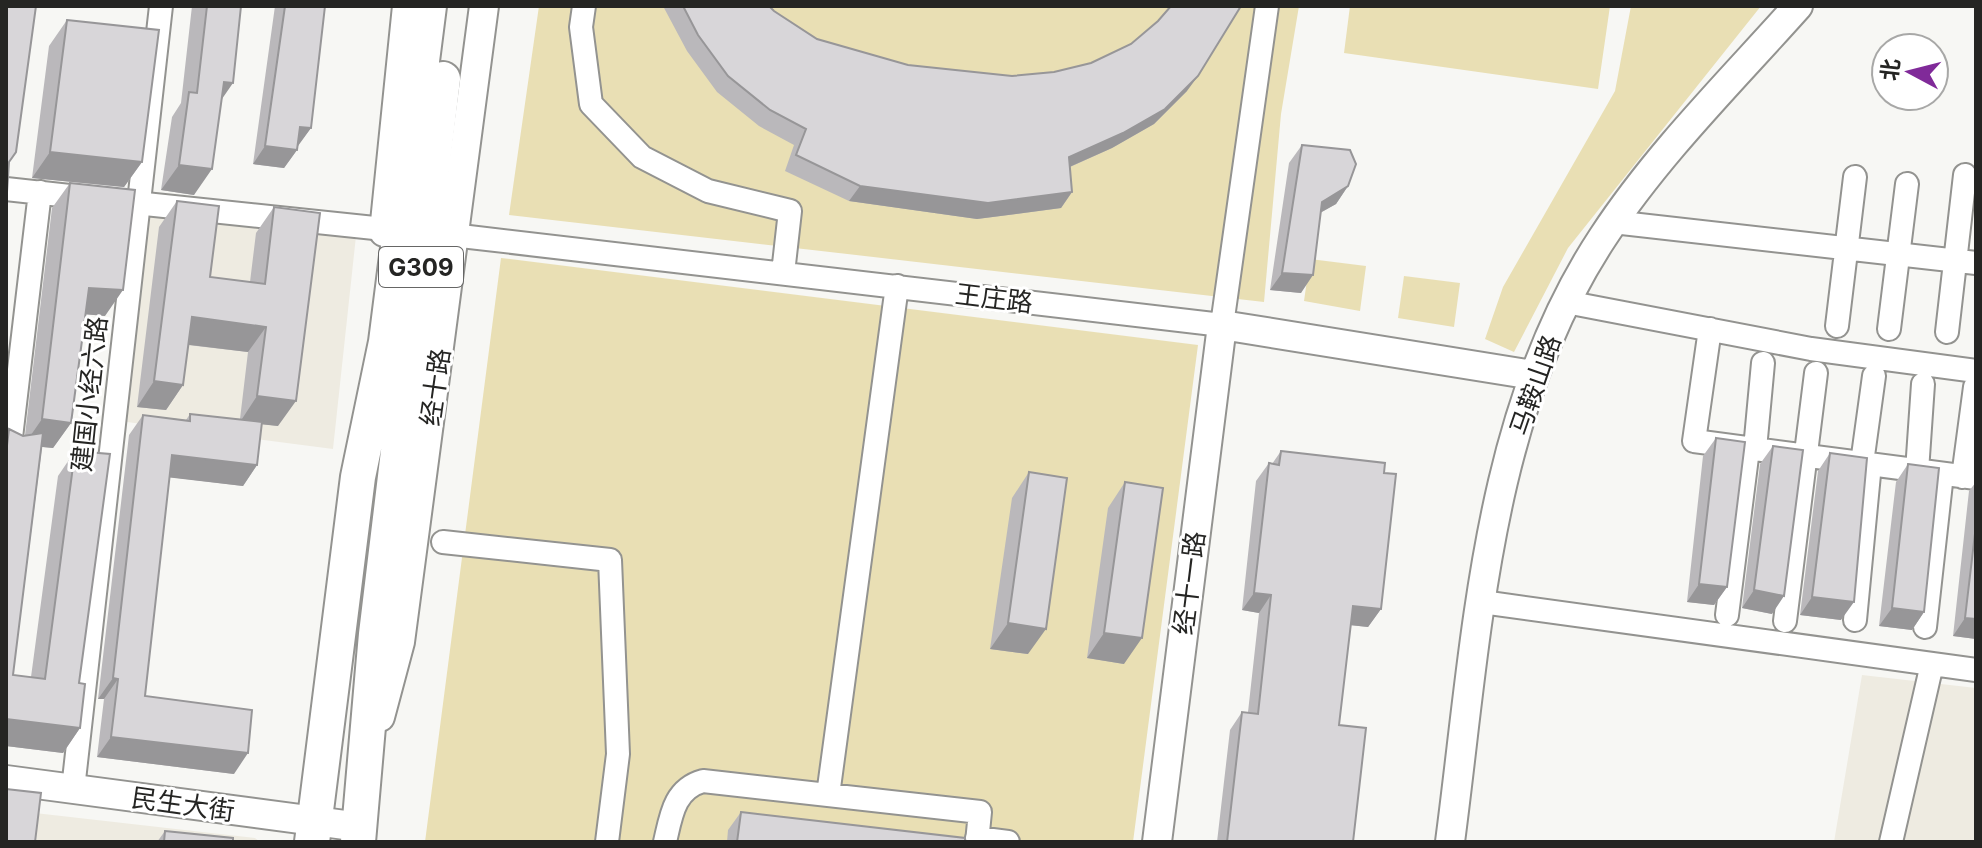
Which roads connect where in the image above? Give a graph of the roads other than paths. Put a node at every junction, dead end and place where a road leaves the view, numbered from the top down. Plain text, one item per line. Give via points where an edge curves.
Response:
1 (161, 6) edge
2 (430, 6) edge
3 (484, 6) edge
4 (584, 6) edge
5 (1267, 6) edge
6 (1798, 6) edge
7 (1965, 175) dead end
8 (1855, 177) dead end
9 (1907, 184) dead end
10 (6, 189) edge
11 (40, 192) junction
12 (139, 204) junction
13 (1613, 222) junction
14 (384, 229) junction
15 (452, 235) junction
16 (1845, 248) junction
17 (1898, 254) junction
18 (1965, 261) edge
19 (783, 273) junction
20 (897, 286) junction
21 (1566, 302) junction
22 (1222, 325) junction
23 (1837, 326) dead end
24 (1710, 329) junction
25 (1889, 329) dead end
26 (1947, 332) dead end
27 (1763, 363) dead end
28 (1976, 371) edge
29 (1816, 373) dead end
30 (1533, 375) junction
31 (1874, 376) dead end
32 (1923, 384) dead end
33 (1975, 387) edge
34 (8, 446) edge
35 (1751, 449) junction
36 (1805, 456) junction
37 (1866, 464) junction
38 (1917, 471) junction
39 (1960, 476) edge
40 (358, 477) junction
41 (443, 542) dead end
42 (1482, 602) junction
43 (1727, 615) dead end
44 (1855, 620) edge
45 (1785, 621) dead end
46 (1925, 627) edge
47 (1932, 664) junction
48 (1976, 670) edge
49 (367, 764) junction
50 (6, 780) edge
51 (73, 789) junction
52 (828, 795) junction
53 (313, 832) edge
54 (362, 837) edge
55 (977, 840) edge
56 (607, 842) edge
57 (665, 842) edge
58 (1008, 842) edge
59 (1157, 842) edge
60 (1450, 842) edge
61 (1891, 842) edge

1 - 12 street, 建国小经六路
2 - 14 main road
2 - 40 highway, G309 via 386,342
2 - 49 highway, 经十路 / G309
3 - 15 main road, 经十路
4 - 19 street via 581,27 591,104 642,157 708,191 790,211
5 - 22 street
6 - 13 main road, 马鞍山路
7 - 18 street
8 - 16 street
9 - 17 street
10 - 11 street
11 - 12 street
11 - 34 street
12 - 14 street
12 - 51 street, 建国小经六路
13 - 16 street
13 - 21 main road, 马鞍山路
14 - 40 main road
15 - 19 street, 王庄路
15 - 49 main road, 经十路 via 400,642
16 - 17 street
16 - 23 street
17 - 18 street
17 - 25 street
18 - 26 street
19 - 20 street, 王庄路
20 - 22 street, 王庄路
20 - 52 street
21 - 24 street
21 - 30 main road, 马鞍山路
22 - 30 main road, 王庄路
22 - 59 main road, 经十一路
24 - 28 street via 1811,349
24 - 35 street via 1694,441
27 - 35 street
29 - 36 street
30 - 42 main road, 马鞍山路 via 1498,506
31 - 37 street
32 - 38 street
33 - 39 street
35 - 36 street
35 - 43 street
36 - 37 street
36 - 45 street
37 - 38 street
37 - 44 street
38 - 39 street
39 - 46 street
40 - 53 highway, G309
41 - 56 street via 610,560 618,754
42 - 47 street
42 - 60 main road, 马鞍山路
47 - 48 street
47 - 61 street
49 - 54 highway, 经十路 / G309
50 - 51 main road, 民生大街
51 - 53 main road, 民生大街
52 - 55 street via 980,812
52 - 57 street via 691,784 675,802
53 - 54 main road, 民生大街
55 - 58 street

